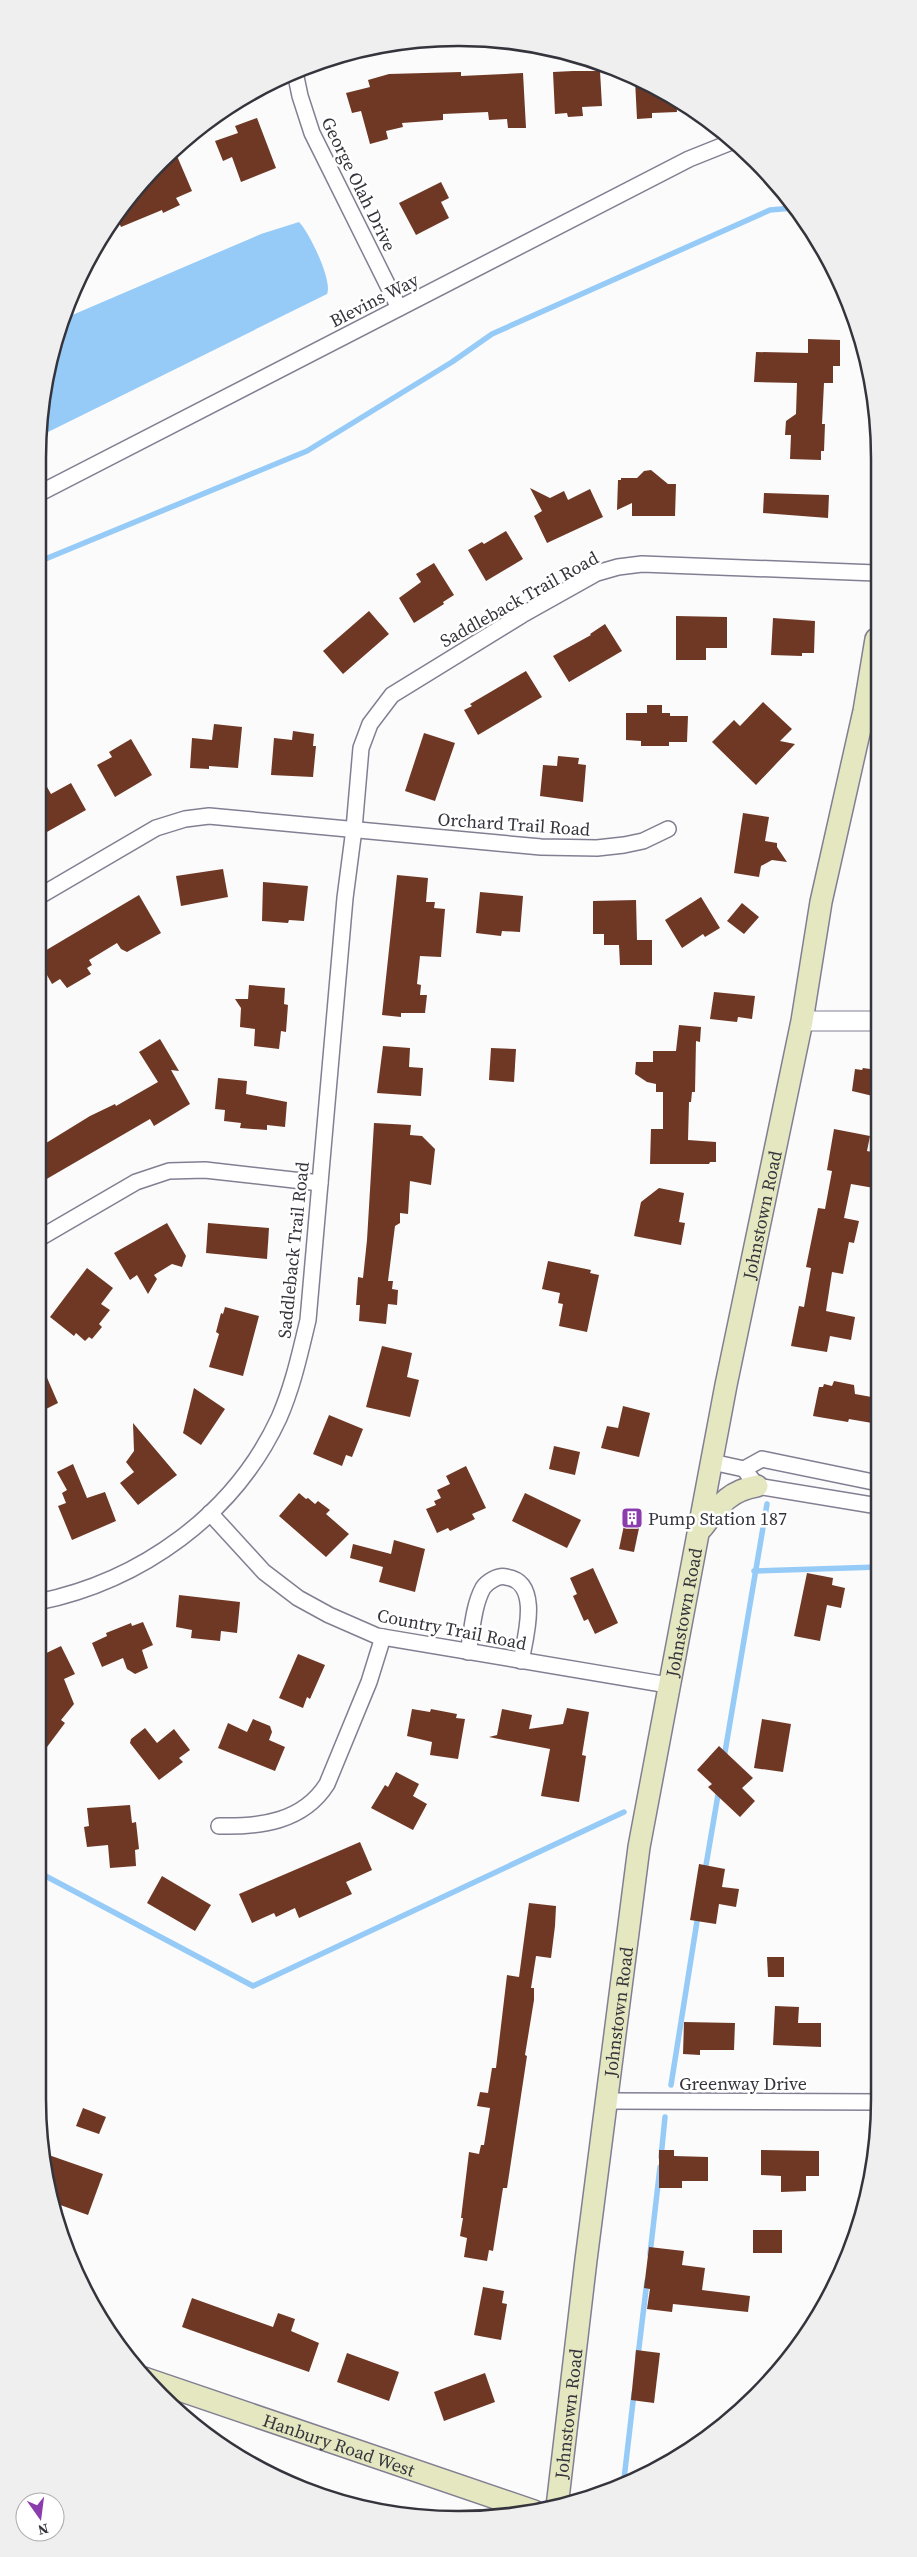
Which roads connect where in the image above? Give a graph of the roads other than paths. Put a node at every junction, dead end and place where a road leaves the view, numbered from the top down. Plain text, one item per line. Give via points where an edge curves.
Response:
1 (297, 80) edge
2 (725, 145) edge
3 (400, 308) junction
4 (46, 490) edge
5 (871, 572) edge
6 (871, 669) edge
7 (668, 829) dead end
8 (354, 830) junction
9 (46, 892) edge
10 (802, 1021) junction
11 (871, 1021) edge
12 (320, 1183) junction
13 (46, 1234) edge
14 (712, 1462) junction
15 (751, 1478) junction
16 (871, 1482) edge
17 (871, 1504) edge
18 (210, 1513) junction
19 (698, 1532) junction
20 (46, 1600) edge
21 (382, 1637) junction
22 (468, 1652) junction
23 (521, 1661) junction
24 (668, 1685) junction
25 (219, 1826) dead end
26 (607, 2100) junction
27 (871, 2102) edge
28 (162, 2384) edge
29 (558, 2499) edge
30 (519, 2506) edge

1 - 3 street, George Olah Drive via 312,133
2 - 3 street, Blevins Way via 689,159
3 - 4 street, Blevins Way
5 - 8 street, Saddleback Trail Road via 642,564 597,573 392,695 370,724 361,748
6 - 10 main road, Johnstown Road via 821,902
7 - 8 street, Orchard Trail Road via 643,841 597,848 541,847
8 - 9 street via 209,816 185,819 156,828
8 - 12 street, Saddleback Trail Road
10 - 11 street
10 - 14 main road, Johnstown Road
12 - 13 street via 205,1170 169,1171 136,1182
12 - 18 street, Saddleback Trail Road via 308,1320 291,1388 263,1446 227,1496
14 - 15 street
14 - 19 main road, Johnstown Road
15 - 16 street via 762,1459
15 - 17 street
15 - 19 main road via 722,1502
18 - 20 street, Saddleback Trail Road via 154,1558 124,1574 87,1589
18 - 21 street, Country Trail Road via 264,1572 298,1598
19 - 24 main road, Johnstown Road
21 - 22 street, Country Trail Road
21 - 25 street via 365,1690 320,1795 307,1808 275,1822
22 - 23 street, Country Trail Road
22 - 23 street via 484,1587 496,1578 506,1576 518,1581 526,1590 529,1605
23 - 24 street, Country Trail Road
24 - 26 main road, Johnstown Road via 639,1847
26 - 27 street, Greenway Drive
26 - 29 main road, Johnstown Road
28 - 30 main road, Hanbury Road West

